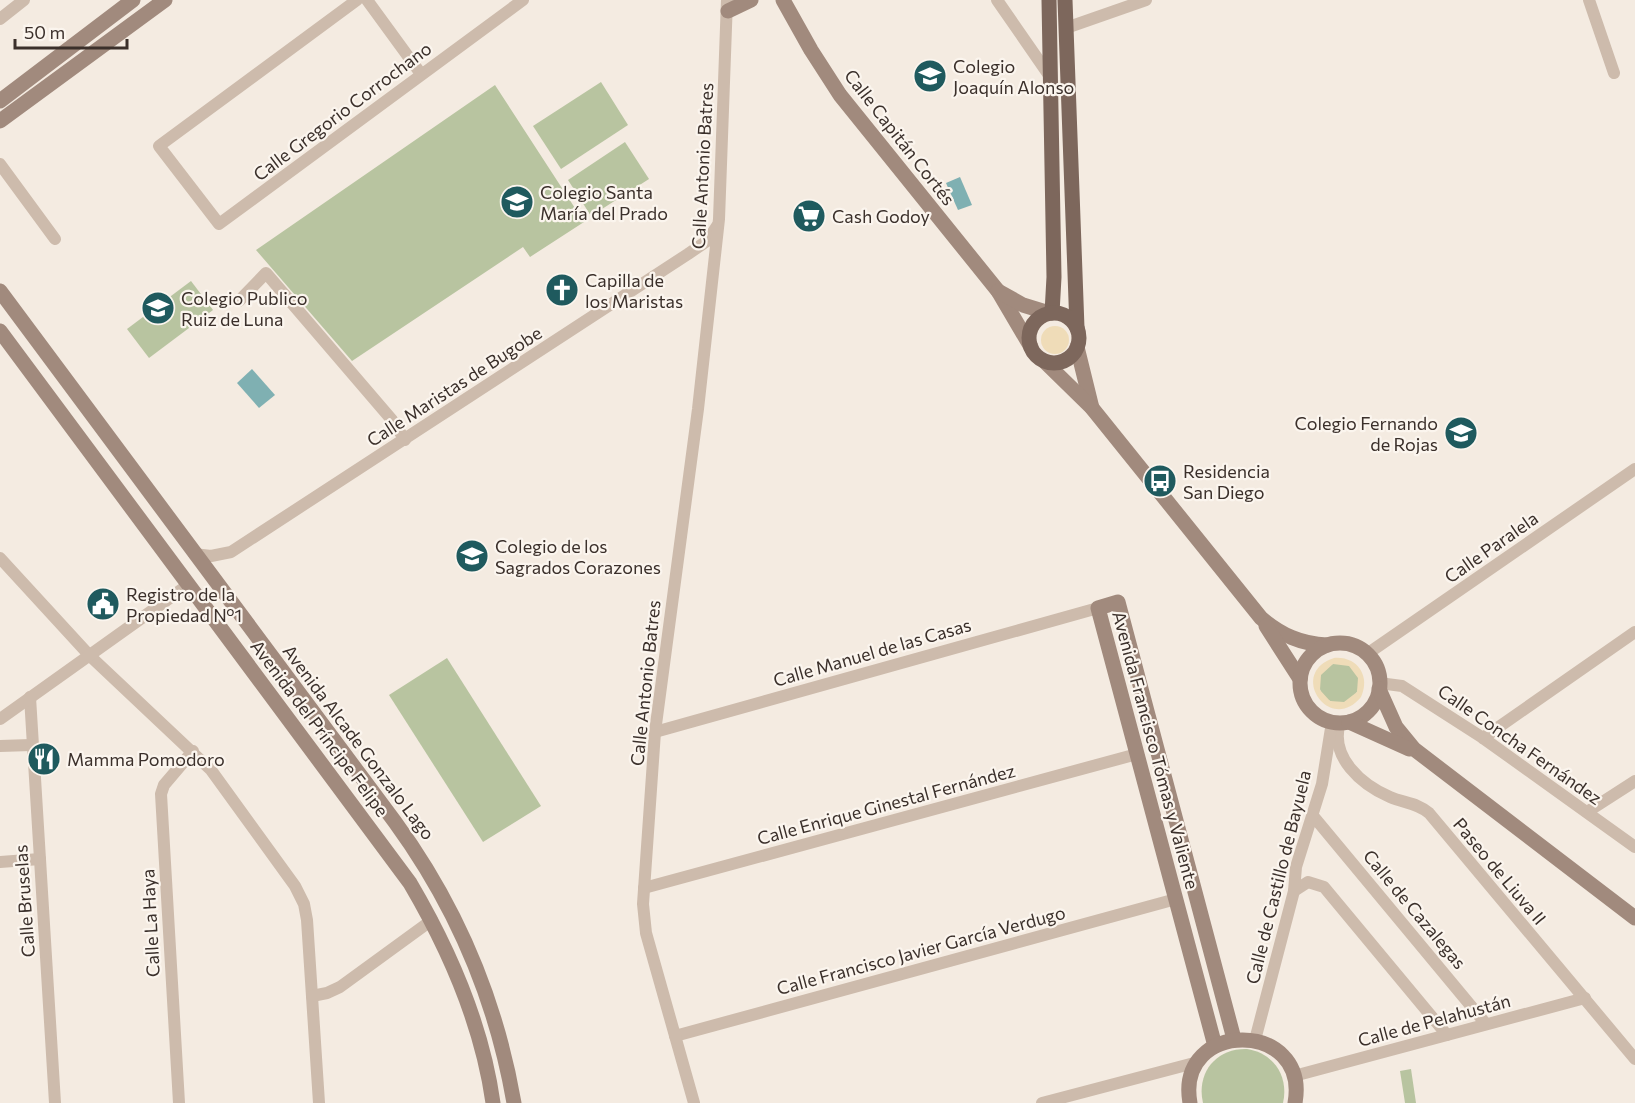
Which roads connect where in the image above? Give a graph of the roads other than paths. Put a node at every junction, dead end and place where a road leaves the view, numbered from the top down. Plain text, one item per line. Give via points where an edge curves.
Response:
1 (24, 0) edge
2 (133, 0) edge
3 (165, 0) edge
4 (357, 0) edge
5 (367, 0) edge
6 (523, 0) edge
7 (751, 0) edge
8 (997, 0) edge
9 (1050, 0) edge
10 (1065, 0) edge
11 (1146, 0) edge
12 (1589, 0) edge
13 (781, 1) edge
14 (728, 6) edge
15 (0, 19) edge
16 (1066, 28) junction
17 (1614, 73) dead end
18 (422, 74) junction
19 (1051, 78) junction
20 (0, 101) edge
21 (0, 121) edge
22 (0, 164) edge
23 (719, 219) junction
24 (55, 239) dead end
25 (0, 291) edge
26 (998, 291) junction
27 (239, 300) dead end
28 (1050, 313) junction
29 (1077, 328) junction
30 (0, 331) edge
31 (1031, 347) junction
32 (1077, 347) junction
33 (1044, 361) junction
34 (1092, 408) junction
35 (405, 440) junction
36 (1635, 469) edge
37 (194, 554) junction
38 (0, 558) edge
39 (188, 585) junction
40 (1253, 606) junction
41 (1098, 608) junction
42 (1635, 632) edge
43 (1327, 645) junction
44 (1367, 654) junction
45 (90, 656) junction
46 (1300, 679) junction
47 (1379, 686) junction
48 (30, 697) junction
49 (0, 719) edge
50 (1340, 722) junction
51 (654, 732) junction
52 (1483, 738) junction
53 (31, 745) junction
54 (0, 746) edge
55 (193, 751) junction
56 (1137, 754) junction
57 (1425, 759) junction
58 (1635, 781) edge
59 (1587, 812) junction
60 (1314, 817) junction
61 (1635, 847) edge
62 (40, 859) junction
63 (0, 862) edge
64 (644, 888) junction
65 (1294, 891) junction
66 (1176, 899) junction
67 (1635, 918) edge
68 (432, 920) junction
69 (312, 996) junction
70 (1585, 998) junction
71 (1486, 1024) junction
72 (1447, 1035) junction
73 (675, 1036) junction
74 (1234, 1039) junction
75 (1255, 1040) junction
76 (1215, 1046) junction
77 (1635, 1059) edge
78 (1198, 1062) junction
79 (1294, 1076) junction
80 (55, 1103) edge
81 (179, 1103) edge
82 (319, 1103) edge
83 (493, 1103) edge
84 (514, 1103) edge
85 (694, 1103) edge
86 (1042, 1103) edge
87 (1190, 1103) edge
88 (1295, 1103) edge

1 - 15 street
2 - 20 street
3 - 21 street
4 - 18 street, Calle Gregorio Corrochano via 159,146 219,224
5 - 18 street
6 - 18 street, Calle Gregorio Corrochano
7 - 14 street
8 - 19 street
9 - 19 main road
10 - 16 main road
11 - 16 street
12 - 17 street
13 - 26 street, Calle Capitán Cortés via 840,95
14 - 23 street, Calle Antonio Batres
16 - 29 main road
19 - 28 main road via 1054,277
22 - 24 street
23 - 35 street, Calle Maristas de Bugobe via 707,241
23 - 51 street, Calle Antonio Batres via 698,409
25 - 37 street
26 - 28 street, Calle Capitán Cortés via 1023,305
26 - 31 street, Calle Capitán Cortés
27 - 35 street via 266,273
28 - 29 main road, Calle Capitán Cortés via 1067,316
28 - 31 main road via 1033,325
29 - 32 main road, Calle Capitán Cortés
30 - 39 street, Avenida del Príncipe Felipe
31 - 33 main road, Calle Capitán Cortés
32 - 33 main road via 1064,361
32 - 34 street, Calle Capitán Cortés
33 - 34 street, Calle Capitán Cortés
34 - 40 street, Calle Capitán Cortés
35 - 37 street, Calle Maristas de Bugobe via 231,552
36 - 44 street, Calle Paralela
37 - 84 street, Avenida Alcade Gonzalo Lago via 395,822 452,910 480,975 501,1042
38 - 45 street
39 - 45 street
39 - 68 street, Avenida del Príncipe Felipe via 410,883
40 - 43 street, Calle Capitán Cortés via 1284,635
40 - 46 street, Calle Capitán Cortés
41 - 51 street, Calle Manuel de las Casas
41 - 56 street, Avenida Francisco Tómas y Valiente
41 - 74 street, Avenida Francisco Tómas y Valiente via 1118,602
42 - 52 street
43 - 44 street, Calle Capitán Cortés via 1348,644
43 - 46 street via 1310,657
44 - 47 street via 1376,668
45 - 48 street
45 - 55 street
46 - 50 street, Calle Capitán Cortés via 1308,707 1318,717
47 - 50 street via 1370,709
47 - 52 street, Calle Concha Fernández via 1402,686
47 - 57 street via 1396,727
48 - 49 street
48 - 53 street, Calle Bruselas
50 - 57 street, Calle Capitán Cortés via 1388,738
50 - 60 street, Calle de Castillo de Bayuela
50 - 70 street, Paseo de Liuva II via 1337,742 1351,768 1381,793 1419,805 1429,813
51 - 64 street, Calle Antonio Batres
52 - 59 street, Calle Concha Fernández
53 - 54 street
53 - 62 street, Calle Bruselas
55 - 69 street via 211,770 304,904
55 - 81 street, Calle La Haya via 161,794
56 - 64 street, Calle Enrique Ginestal Fernández
56 - 66 street, Avenida Francisco Tómas y Valiente
57 - 67 street
58 - 59 street
59 - 61 street, Calle Concha Fernández
60 - 65 street, Calle de Castillo de Bayuela via 1296,867
60 - 71 street, Calle de Cazalegas
62 - 63 street
62 - 80 street, Calle Bruselas
64 - 73 street, Calle Antonio Batres via 646,933
65 - 72 street via 1308,882 1324,887
65 - 75 street, Calle de Castillo de Bayuela
66 - 73 street, Calle Francisco Javier García Verdugo
66 - 76 street, Avenida Francisco Tómas y Valiente
68 - 69 street via 340,987
68 - 83 street via 475,1025
69 - 82 street
70 - 71 street, Calle de Pelahustán
70 - 77 street, Paseo de Liuva II
71 - 72 street, Calle de Pelahustán
72 - 79 street, Calle de Pelahustán
73 - 85 street, Calle Antonio Batres
74 - 75 street
74 - 76 street
75 - 79 street via 1279,1053
76 - 78 street
78 - 86 street
78 - 87 street via 1190,1080
79 - 88 street

